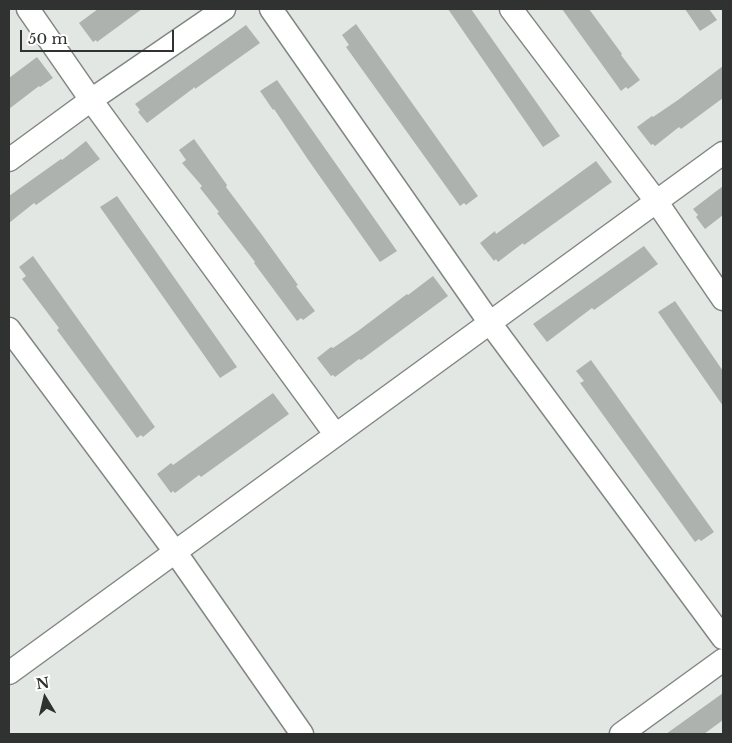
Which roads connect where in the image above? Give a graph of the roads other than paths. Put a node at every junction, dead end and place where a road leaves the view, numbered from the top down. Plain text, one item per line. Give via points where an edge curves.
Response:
1 (28, 9) edge
2 (224, 9) edge
3 (271, 9) edge
4 (511, 9) edge
5 (91, 100) junction
6 (723, 153) edge
7 (9, 160) edge
8 (656, 201) junction
9 (723, 298) edge
10 (490, 323) junction
11 (9, 329) edge
12 (335, 434) junction
13 (176, 552) junction
14 (723, 638) edge
15 (723, 660) edge
16 (11, 666) edge
17 (302, 734) edge
18 (621, 734) edge

1 - 5 street
2 - 5 street
3 - 10 street
4 - 8 street
5 - 7 street
5 - 12 street
6 - 8 street
8 - 9 street
8 - 10 street
10 - 12 street
10 - 14 street
11 - 13 street
12 - 13 street
13 - 16 street
13 - 17 street
15 - 18 street

